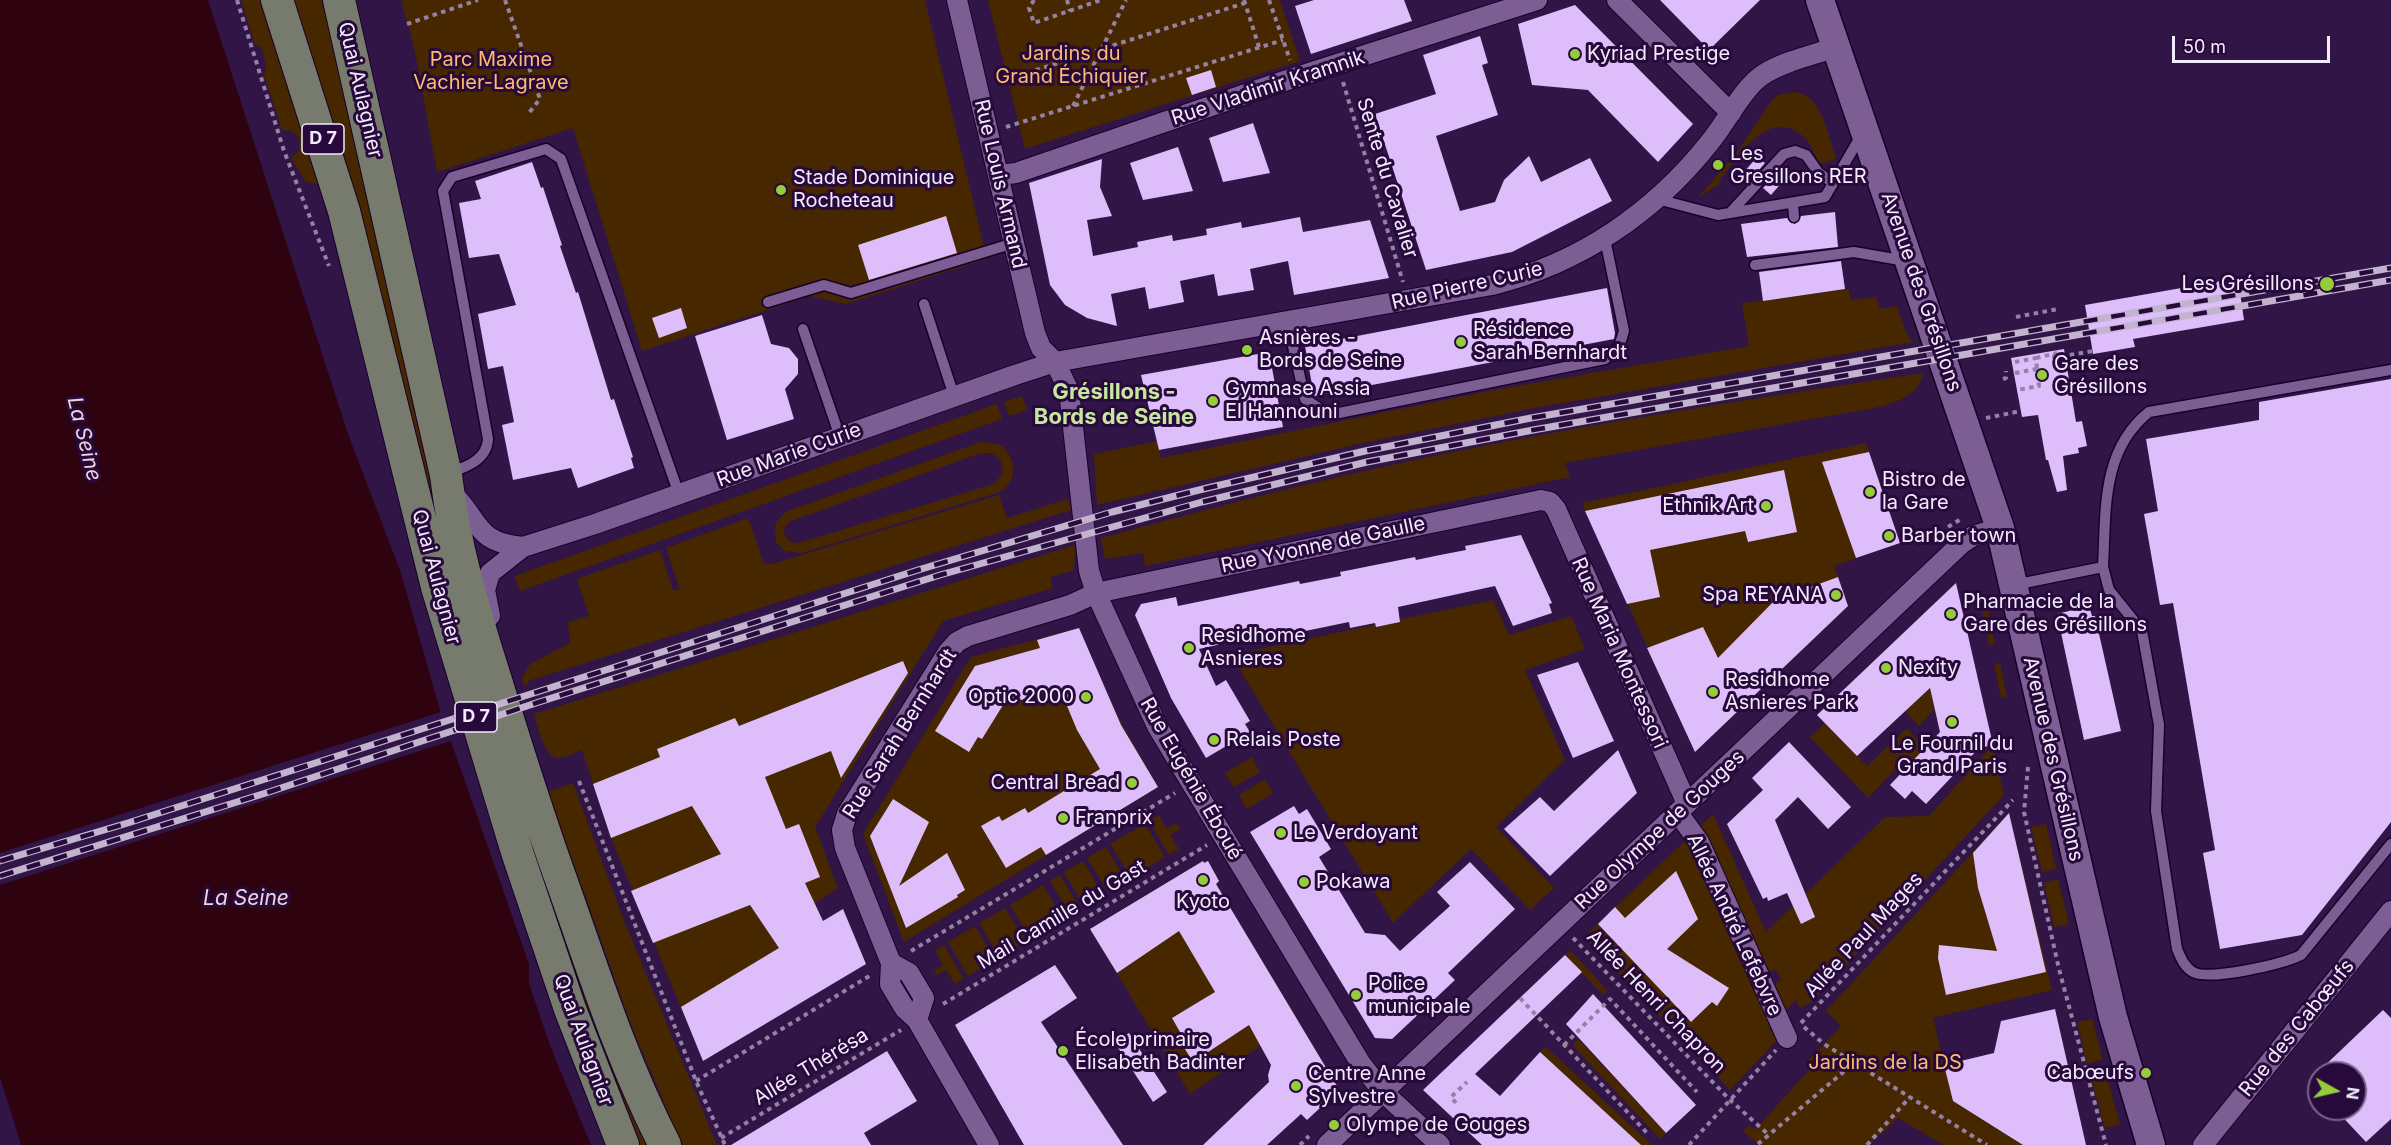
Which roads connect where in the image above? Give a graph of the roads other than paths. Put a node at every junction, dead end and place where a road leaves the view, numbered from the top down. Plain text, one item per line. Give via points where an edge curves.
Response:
1 (277, 0) edge
2 (339, 0) edge
3 (957, 0) edge
4 (1537, 0) edge
5 (1617, 0) edge
6 (1820, 0) edge
7 (1837, 47) junction
8 (1731, 113) junction
9 (1865, 129) junction
10 (999, 175) junction
11 (1833, 183) junction
12 (1657, 199) junction
13 (1793, 203) junction
14 (1730, 213) junction
15 (1794, 217) dead end
16 (1605, 238) junction
17 (1014, 243) junction
18 (1911, 261) junction
19 (1755, 265) dead end
20 (768, 302) dead end
21 (924, 304) dead end
22 (1287, 320) junction
23 (803, 329) dead end
24 (1056, 362) junction
25 (2391, 370) edge
26 (954, 396) junction
27 (840, 437) junction
28 (447, 482) junction
29 (679, 494) junction
30 (1550, 502) joint
31 (2000, 528) junction
32 (523, 547) junction
33 (2103, 567) junction
34 (2013, 585) junction
35 (1096, 593) junction
36 (502, 701) junction
37 (1683, 809) junction
38 (2391, 844) edge
39 (2391, 911) edge
40 (1786, 1038) road end
41 (1383, 1092) junction
42 (623, 1145) edge
43 (665, 1145) edge
44 (989, 1145) edge
45 (1327, 1145) edge
46 (1440, 1145) edge
47 (2151, 1145) edge
48 (2203, 1145) edge

1 - 42 main road, Quai Aulagnier / D 7 via 330,161 363,279 437,587 518,855 570,1009
2 - 28 main road, Quai Aulagnier / D 7
3 - 10 street, Rue Louis Armand
4 - 10 street, Rue Vladimir Kramnik via 1016,173
5 - 8 street
6 - 7 main road, Avenue des Grésillons
7 - 8 street, Rue Pierre Curie via 1763,74
7 - 9 main road, Avenue des Grésillons
8 - 12 street, Rue Pierre Curie via 1710,143
9 - 11 lane
9 - 18 main road, Avenue des Grésillons
10 - 17 street, Rue Louis Armand
11 - 13 lane via 1825,197
11 - 14 lane via 1818,172 1806,155 1790,151
12 - 14 lane via 1712,214
12 - 16 street, Rue Pierre Curie
13 - 14 lane
13 - 15 lane
16 - 22 street, Rue Pierre Curie via 1521,278
16 - 22 lane via 1624,331 1619,347 1605,359 1339,413 1323,411 1305,399
17 - 20 lane via 851,293 824,285
17 - 24 street, Rue Louis Armand via 1035,333 1041,348
18 - 19 lane via 1854,252 1799,254
18 - 31 main road, Avenue des Grésillons
21 - 26 lane
22 - 24 street, Rue Pierre Curie
23 - 27 lane
24 - 26 street, Rue Marie Curie
24 - 35 street, Rue Eugénie Éboué via 1069,392 1089,571
25 - 33 lane via 2148,412 2132,426 2116,454 2106,501
26 - 27 street, Rue Marie Curie
27 - 29 street, Rue Marie Curie
28 - 29 lane via 476,461 488,447 488,439 443,191 452,177 546,149 561,159
28 - 32 street via 482,534 508,546
28 - 36 main road, Quai Aulagnier / D 7 via 474,610
29 - 32 street, Rue Marie Curie
30 - 35 street, Rue Yvonne de Gaulle via 1541,500
30 - 37 street, Rue Maria Montessori
31 - 34 main road, Avenue des Grésillons
31 - 37 street, Rue Olympe de Gouges via 1961,544
32 - 36 street, Rue Marie Curie via 494,567 485,590 498,647
33 - 34 lane
33 - 38 lane via 2109,590 2142,632 2159,725 2156,811 2177,949 2184,964 2194,973 2208,975 2287,962 2301,955
34 - 47 main road, Avenue des Grésillons via 2113,1017
35 - 41 street, Rue Eugénie Éboué via 1157,726 1361,1064
35 - 44 street, Rue Sarah Bernhardt via 957,642 847,814 842,830 845,848 891,963 890,984 917,1020
36 - 43 main road, Quai Aulagnier / D 7 via 519,761 594,973 647,1111
37 - 40 street, Allée André Lefebvre
37 - 41 street, Rue Olympe de Gouges
39 - 48 street, Rue des Cabœufs
41 - 45 street, Rue Olympe de Gouges
41 - 46 street, Rue Eugénie Éboué

